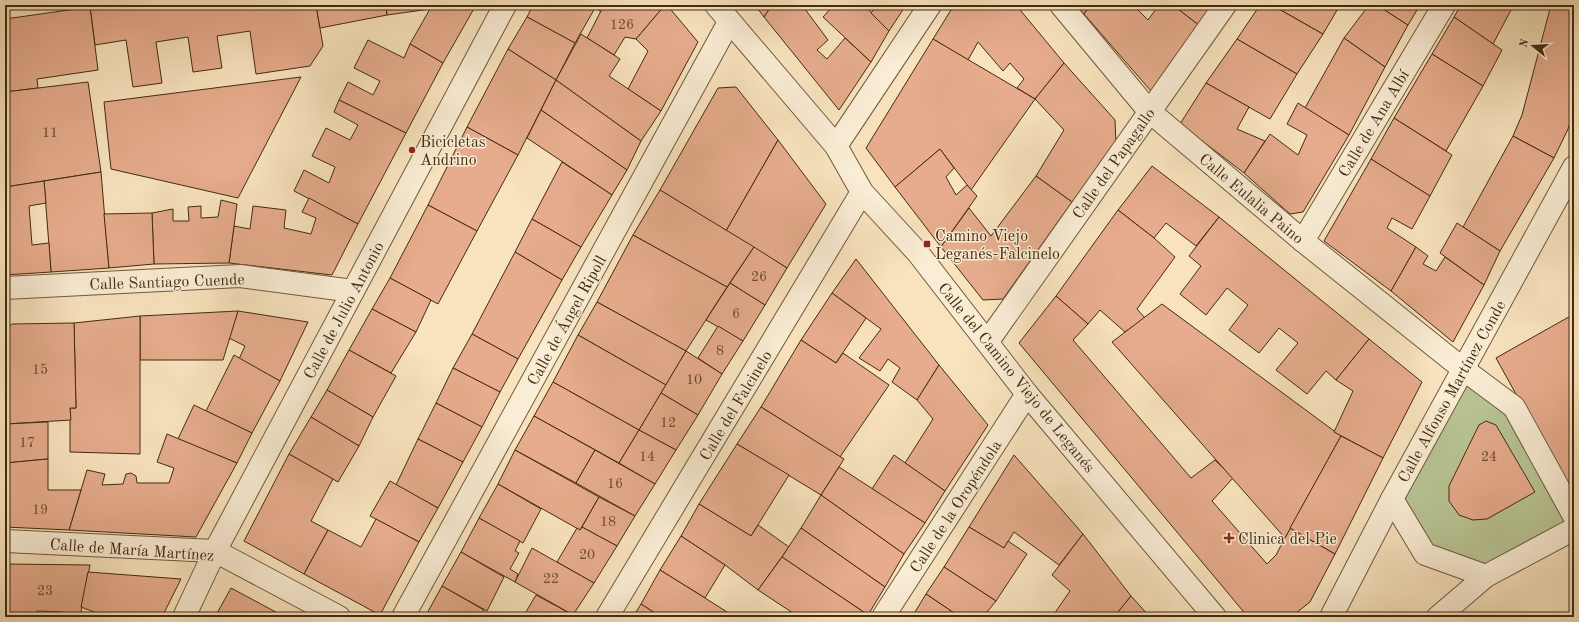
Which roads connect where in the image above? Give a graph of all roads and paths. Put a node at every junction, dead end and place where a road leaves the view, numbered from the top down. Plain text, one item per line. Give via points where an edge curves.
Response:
1 (505, 5) edge
2 (716, 5) edge
3 (930, 5) edge
4 (1061, 5) edge
5 (1226, 5) edge
6 (1444, 5) edge
7 (729, 22) junction
8 (1149, 111) junction
9 (836, 146) junction
10 (1574, 167) edge
11 (862, 192) junction
12 (1303, 241) junction
13 (5, 288) edge
14 (353, 291) junction
15 (988, 342) junction
16 (1463, 369) junction
17 (1027, 394) junction
18 (1392, 499) junction
19 (1574, 516) edge
20 (1574, 529) edge
21 (5, 541) edge
22 (215, 551) junction
23 (1486, 576) junction
24 (184, 617) edge
25 (339, 617) edge
26 (403, 617) edge
27 (608, 617) edge
28 (883, 617) edge
29 (1215, 617) edge
30 (1331, 617) edge
31 (1438, 617) edge

1 - 14 street, Calle de Julio Antonio
2 - 7 street, Calle del Camino Viejo de Leganés
3 - 9 street
4 - 8 street, Calle Eulalia Paino
5 - 8 street, Calle del Papagallo
6 - 12 street, Calle de Ana Albí
7 - 9 street, Calle del Camino Viejo de Leganés
7 - 26 street, Calle de Ángel Ripoll
8 - 12 street, Calle Eulalia Paino
8 - 15 street, Calle del Papagallo
9 - 11 street, Calle del Camino Viejo de Leganés
10 - 16 street, Calle Alfonso Martínez Conde
11 - 15 street, Calle del Camino Viejo de Leganés via 918,253
11 - 27 street, Calle del Falcinelo
12 - 16 street, Calle Eulalia Paino
13 - 14 street, Calle Santiago Cuende via 240,276
14 - 22 street, Calle de Julio Antonio
15 - 17 street, Calle del Camino Viejo de Leganés
16 - 18 street, Calle Alfonso Martínez Conde
16 - 19 street, Calle Eulalia Paino via 1514,407
17 - 28 street, Calle de la Oropéndola
17 - 29 street, Calle del Camino Viejo de Leganés
18 - 23 street via 1425,554
18 - 30 street, Calle Alfonso Martínez Conde
20 - 23 street
21 - 22 street, Calle de María Martínez
22 - 24 street, Calle de Julio Antonio
22 - 25 street, Calle de María Martínez
23 - 31 street

